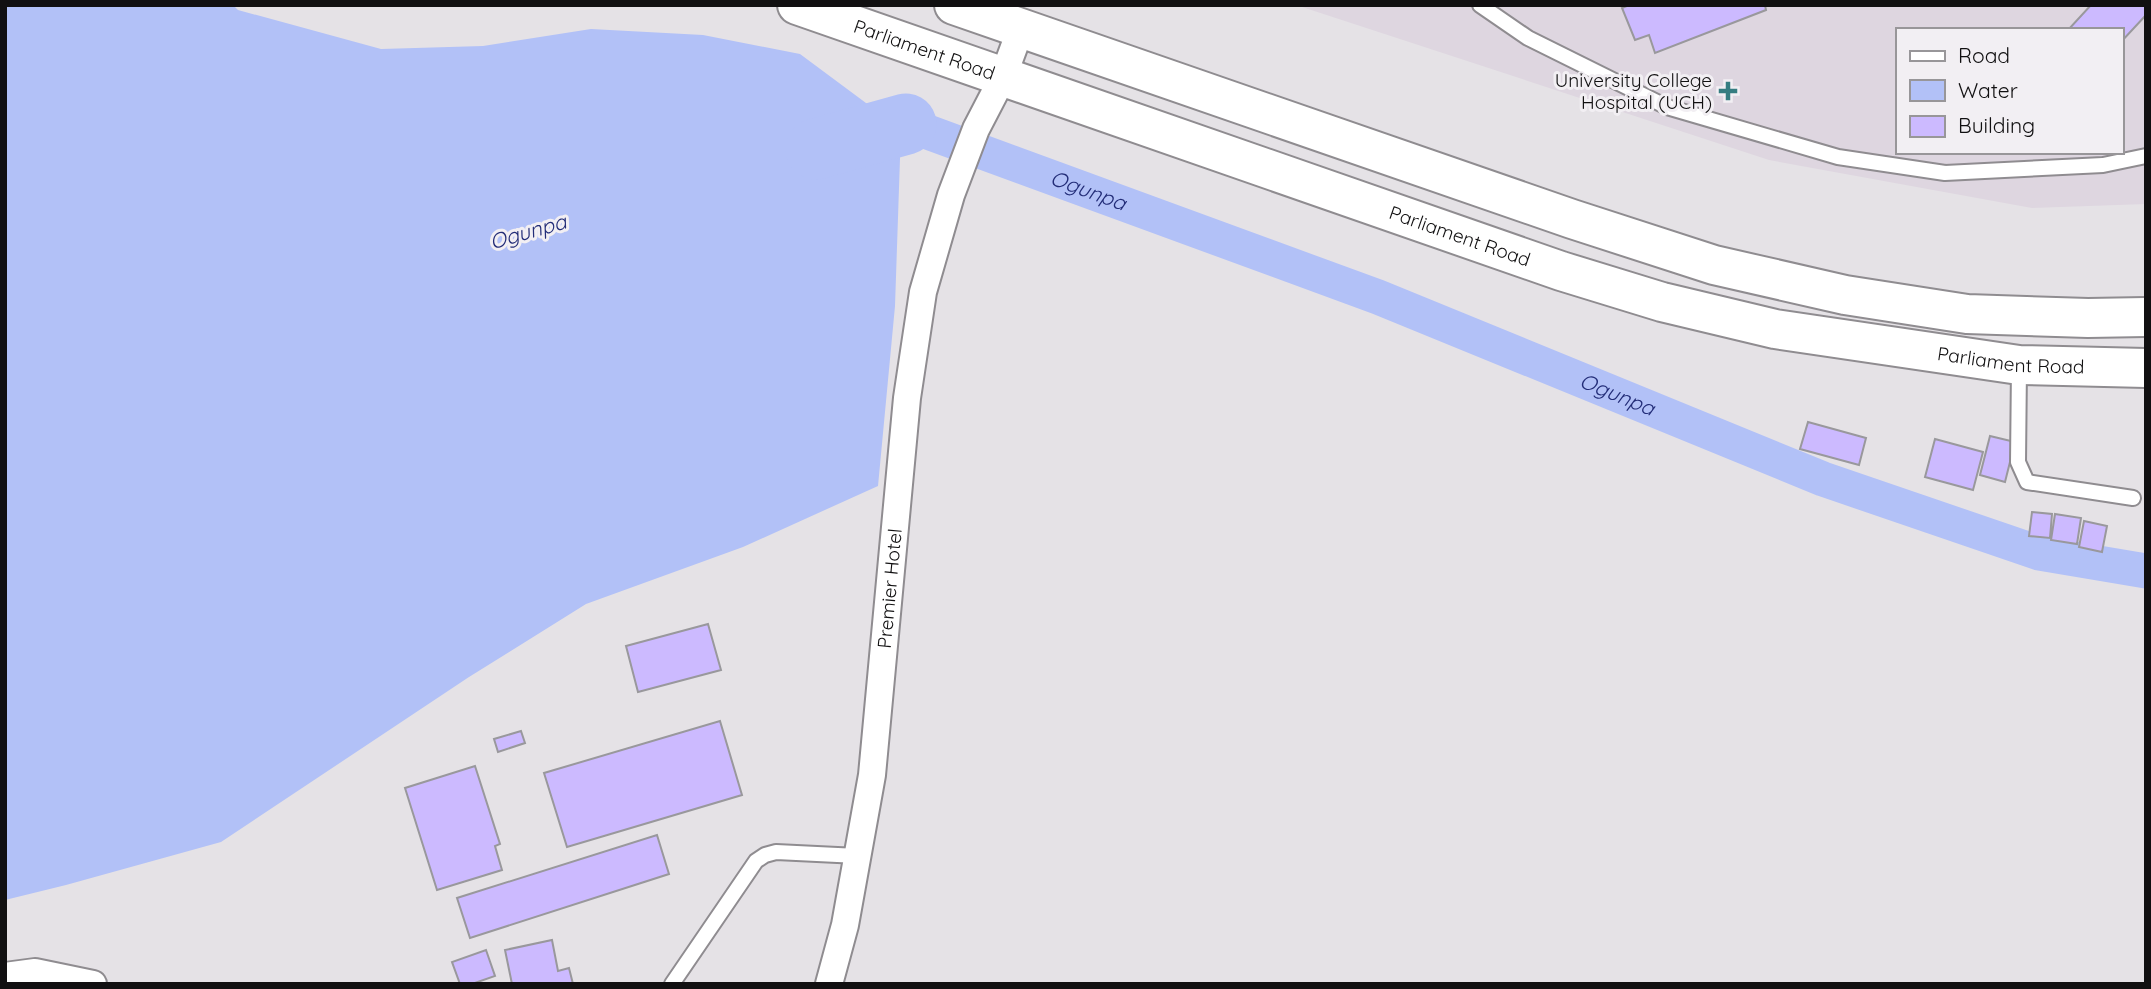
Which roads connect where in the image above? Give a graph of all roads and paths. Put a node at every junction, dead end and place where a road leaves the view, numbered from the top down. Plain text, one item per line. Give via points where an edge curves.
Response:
1 (797, 5) edge
2 (954, 5) edge
3 (1480, 5) edge
4 (1021, 28) junction
5 (1003, 77) junction
6 (2146, 156) edge
7 (2146, 317) edge
8 (2019, 365) junction
9 (2146, 368) edge
10 (2133, 498) dead end
11 (858, 856) junction
12 (5, 976) edge
13 (93, 984) edge
14 (671, 984) edge
15 (829, 984) edge

1 - 5 main road, Parliament Road
2 - 4 main road
3 - 6 lane via 1528,38 1667,107 1838,157 1945,173 2103,165
4 - 5 street, Premier Hotel
4 - 7 main road via 1714,265 1845,295 1967,314
5 - 8 main road, Parliament Road via 1662,302 1774,330
5 - 11 street, Premier Hotel via 976,129 951,195 923,292 907,398 872,775
8 - 9 main road, Parliament Road
8 - 10 lane via 2018,462 2027,482
11 - 14 lane via 776,852 756,861
11 - 15 street, Premier Hotel
12 - 13 street via 35,972

